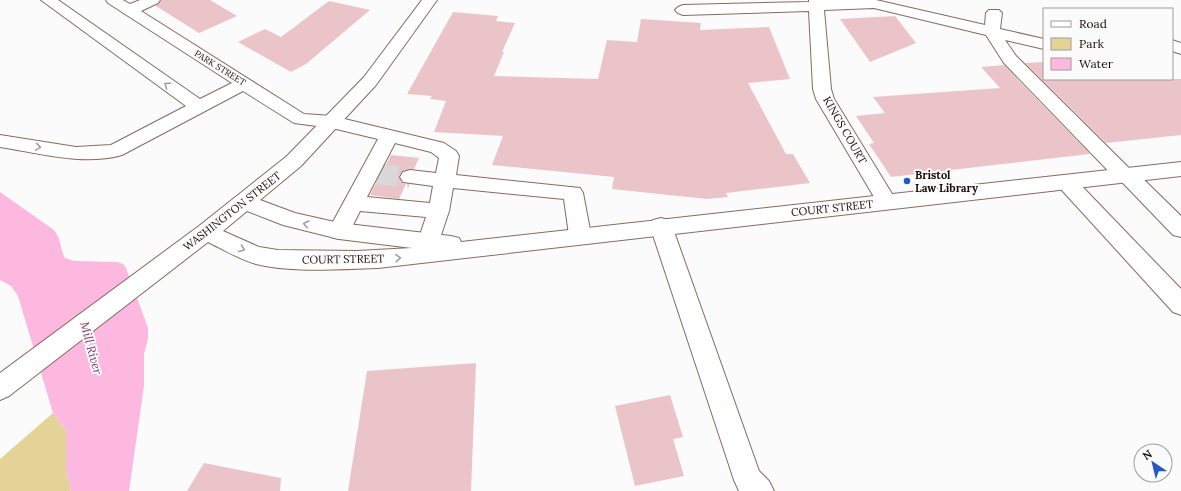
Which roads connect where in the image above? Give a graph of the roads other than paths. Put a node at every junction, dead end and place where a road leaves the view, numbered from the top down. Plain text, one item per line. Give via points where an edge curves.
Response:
1 (48, 0) edge
2 (113, 0) edge
3 (153, 0) edge
4 (430, 0) edge
5 (817, 2) edge
6 (867, 2) edge
7 (130, 10) junction
8 (683, 10) dead end
9 (994, 13) dead end
10 (992, 32) junction
11 (1043, 44) edge
12 (245, 83) junction
13 (199, 107) junction
14 (332, 122) junction
15 (389, 136) junction
16 (0, 141) edge
17 (1181, 169) edge
18 (1126, 175) junction
19 (410, 177) tunnel mouth
20 (444, 180) junction
21 (1066, 182) junction
22 (244, 202) junction
23 (355, 202) junction
24 (887, 202) junction
25 (439, 211) junction
26 (661, 226) junction
27 (1181, 229) edge
28 (339, 231) junction
29 (206, 232) junction
30 (580, 235) junction
31 (429, 242) junction
32 (484, 246) junction
33 (1181, 305) edge
34 (8, 382) edge
35 (759, 491) edge

13 -> 1 main road
2 - 7 main road, PARK STREET
3 - 7 main road
4 - 14 main road, WASHINGTON STREET via 379,70
5 - 6 main road
5 - 8 main road
5 - 24 main road, KINGS COURT via 822,89 825,99
6 - 10 main road
7 - 12 main road, PARK STREET
9 - 10 main road
10 - 11 main road
10 - 18 main road via 1010,60
12 - 13 main road
12 - 14 main road, PARK STREET via 300,119
16 -> 13 main road via 76,153 115,151
14 - 15 main road, PARK STREET
14 - 22 main road, WASHINGTON STREET via 294,161
15 - 20 main road, PARK STREET via 437,147 449,156
15 - 23 main road via 374,173
17 - 18 main road, COURT STREET
18 - 21 main road, COURT STREET
18 - 27 main road
19 - 20 main road
20 - 25 main road
20 - 30 main road via 573,193
21 - 24 main road, COURT STREET
21 - 33 main road
28 -> 22 main road, COURT STREET via 291,220
22 - 29 main road, WASHINGTON STREET
23 - 25 main road
23 - 28 main road
24 - 26 main road, COURT STREET
25 - 31 main road
26 - 30 main road, COURT STREET
26 - 35 main road via 748,480
28 - 31 main road, COURT STREET
29 -> 32 main road, COURT STREET via 258,255 297,260 423,256
29 - 34 main road, WASHINGTON STREET
30 - 32 main road, COURT STREET
31 - 32 main road, COURT STREET

